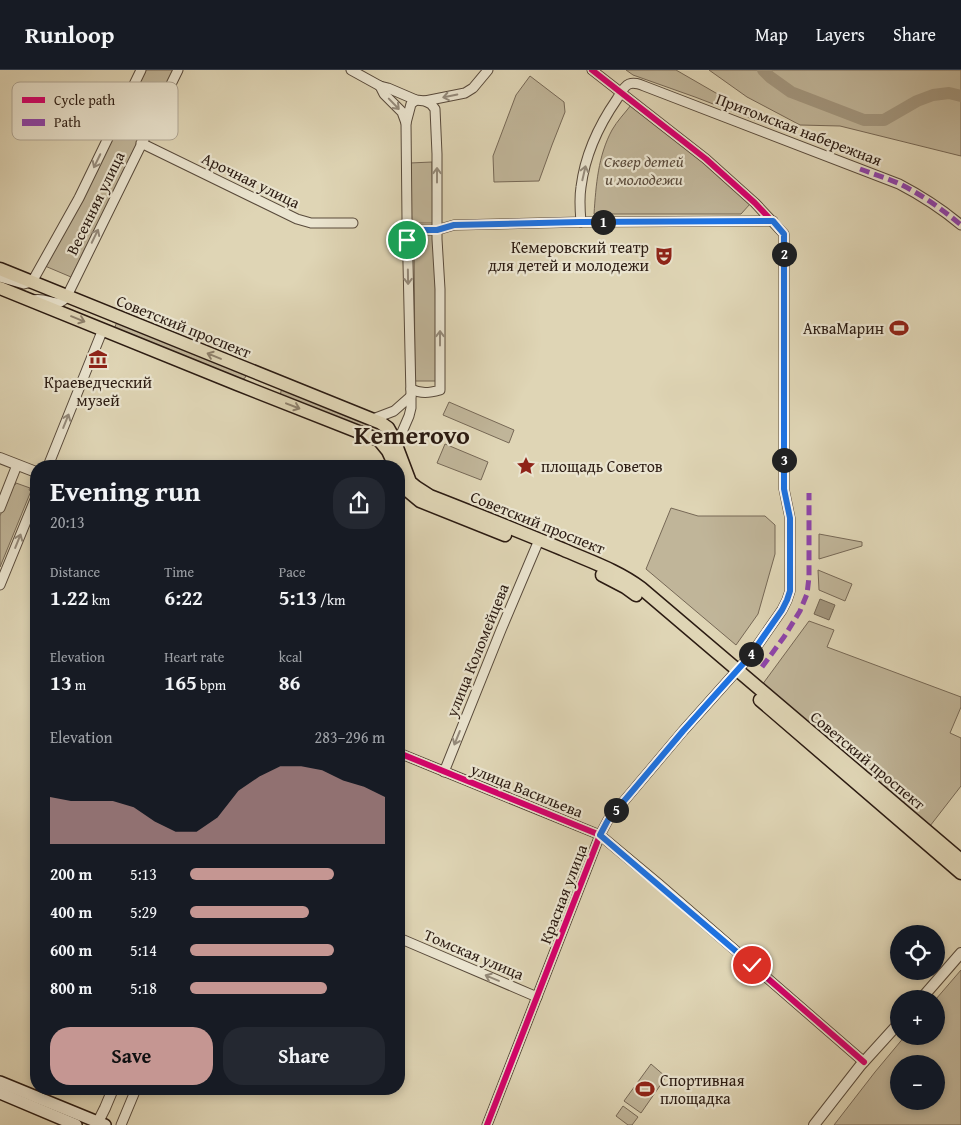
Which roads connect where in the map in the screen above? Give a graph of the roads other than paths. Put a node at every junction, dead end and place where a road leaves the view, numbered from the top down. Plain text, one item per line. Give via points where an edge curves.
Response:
1 (141, 70) edge
2 (178, 70) edge
3 (351, 70) edge
4 (488, 70) edge
5 (592, 70) edge
6 (135, 82) edge
7 (172, 82) edge
8 (380, 86) junction
9 (621, 93) junction
10 (416, 100) junction
11 (426, 101) junction
12 (406, 123) junction
13 (107, 140) edge
14 (143, 140) edge
15 (141, 143) junction
16 (773, 221) junction
17 (580, 222) junction
18 (353, 223) dead end
19 (961, 225) edge
20 (407, 230) junction
21 (437, 230) junction
22 (0, 269) edge
23 (0, 277) edge
24 (32, 282) junction
25 (0, 288) edge
26 (67, 296) junction
27 (31, 300) junction
28 (103, 329) junction
29 (244, 368) junction
30 (278, 381) junction
31 (237, 384) junction
32 (411, 393) junction
33 (272, 398) junction
34 (373, 419) junction
35 (0, 458) edge
36 (50, 460) edge
37 (392, 460) edge
38 (393, 460) edge
39 (395, 460) edge
40 (17, 465) junction
41 (30, 470) edge
42 (405, 476) edge
43 (405, 488) edge
44 (0, 508) edge
45 (30, 512) edge
46 (537, 543) junction
47 (0, 585) edge
48 (735, 673) junction
49 (405, 756) edge
50 (444, 772) junction
51 (600, 835) junction
52 (961, 860) edge
53 (961, 873) edge
54 (405, 941) edge
55 (961, 953) edge
56 (928, 990) edge
57 (537, 997) junction
58 (890, 1033) edge
59 (864, 1062) junction
60 (0, 1082) edge
61 (0, 1093) edge
62 (30, 1095) edge
63 (31, 1095) edge
64 (111, 1095) edge
65 (134, 1095) edge
66 (100, 1124) edge
67 (76, 1125) edge
68 (121, 1125) edge
69 (487, 1125) edge
70 (814, 1125) edge

1 -> 6 street, Весенняя улица
2 - 7 street, Весенняя улица
3 - 8 street
4 -> 11 street via 474,88 465,93
5 - 9 street
8 - 10 street
8 -> 12 street via 402,112
9 - 16 street via 706,159
17 -> 9 street via 581,186 592,145
9 - 19 street, Притомская набережная via 630,83 644,86 899,184 946,212
10 - 11 street
10 - 12 street via 411,104
21 -> 11 street via 436,114 433,105
12 - 20 street
13 -> 24 street, Весенняя улица
14 - 15 street, Весенняя улица
15 - 18 street, Арочная улица via 297,219 311,223
26 -> 15 street, Весенняя улица
16 - 17 street
16 - 48 street, Красная улица via 784,234 784,489 790,518 790,591 782,610
17 - 21 street via 454,225
20 - 21 street
20 -> 32 street
32 -> 21 street via 440,390
22 - 24 main road, Советский проспект
23 - 24 street, Советский проспект via 20,284
24 - 26 main road, Советский проспект
25 - 27 main road, Советский проспект
26 - 27 street, Советский проспект via 58,303 42,298
29 -> 26 main road, Советский проспект
27 -> 28 main road, Советский проспект
28 - 31 main road, Советский проспект
36 -> 28 street
29 - 30 main road, Советский проспект
29 - 31 main road via 249,372 250,380
30 - 33 main road via 268,386
30 - 34 main road, Советский проспект
31 - 33 main road, Советский проспект
32 - 34 street via 402,406
32 - 39 street via 409,416
33 -> 37 main road, Советский проспект via 379,440
34 - 38 main road, Советский проспект via 388,428
35 - 40 street
40 - 41 street
40 - 44 street
42 - 46 main road, Советский проспект via 430,496
43 - 46 main road, Советский проспект via 420,502
47 -> 45 street
46 - 48 main road, Советский проспект via 627,578
46 -> 50 street, улица Коломейцева
48 - 51 street, Красная улица via 608,820
48 - 52 main road, Советский проспект
48 - 53 main road, Советский проспект
49 - 50 street, улица Васильева
50 - 51 street, улица Васильева
51 - 57 street, Красная улица
51 - 59 street, улица Васильева
57 -> 54 street, Томская улица
55 - 56 street
57 - 69 street, Красная улица
58 - 59 street
59 - 70 street
60 - 62 main road
61 - 67 main road
63 - 66 main road
64 - 66 street
65 - 68 street

